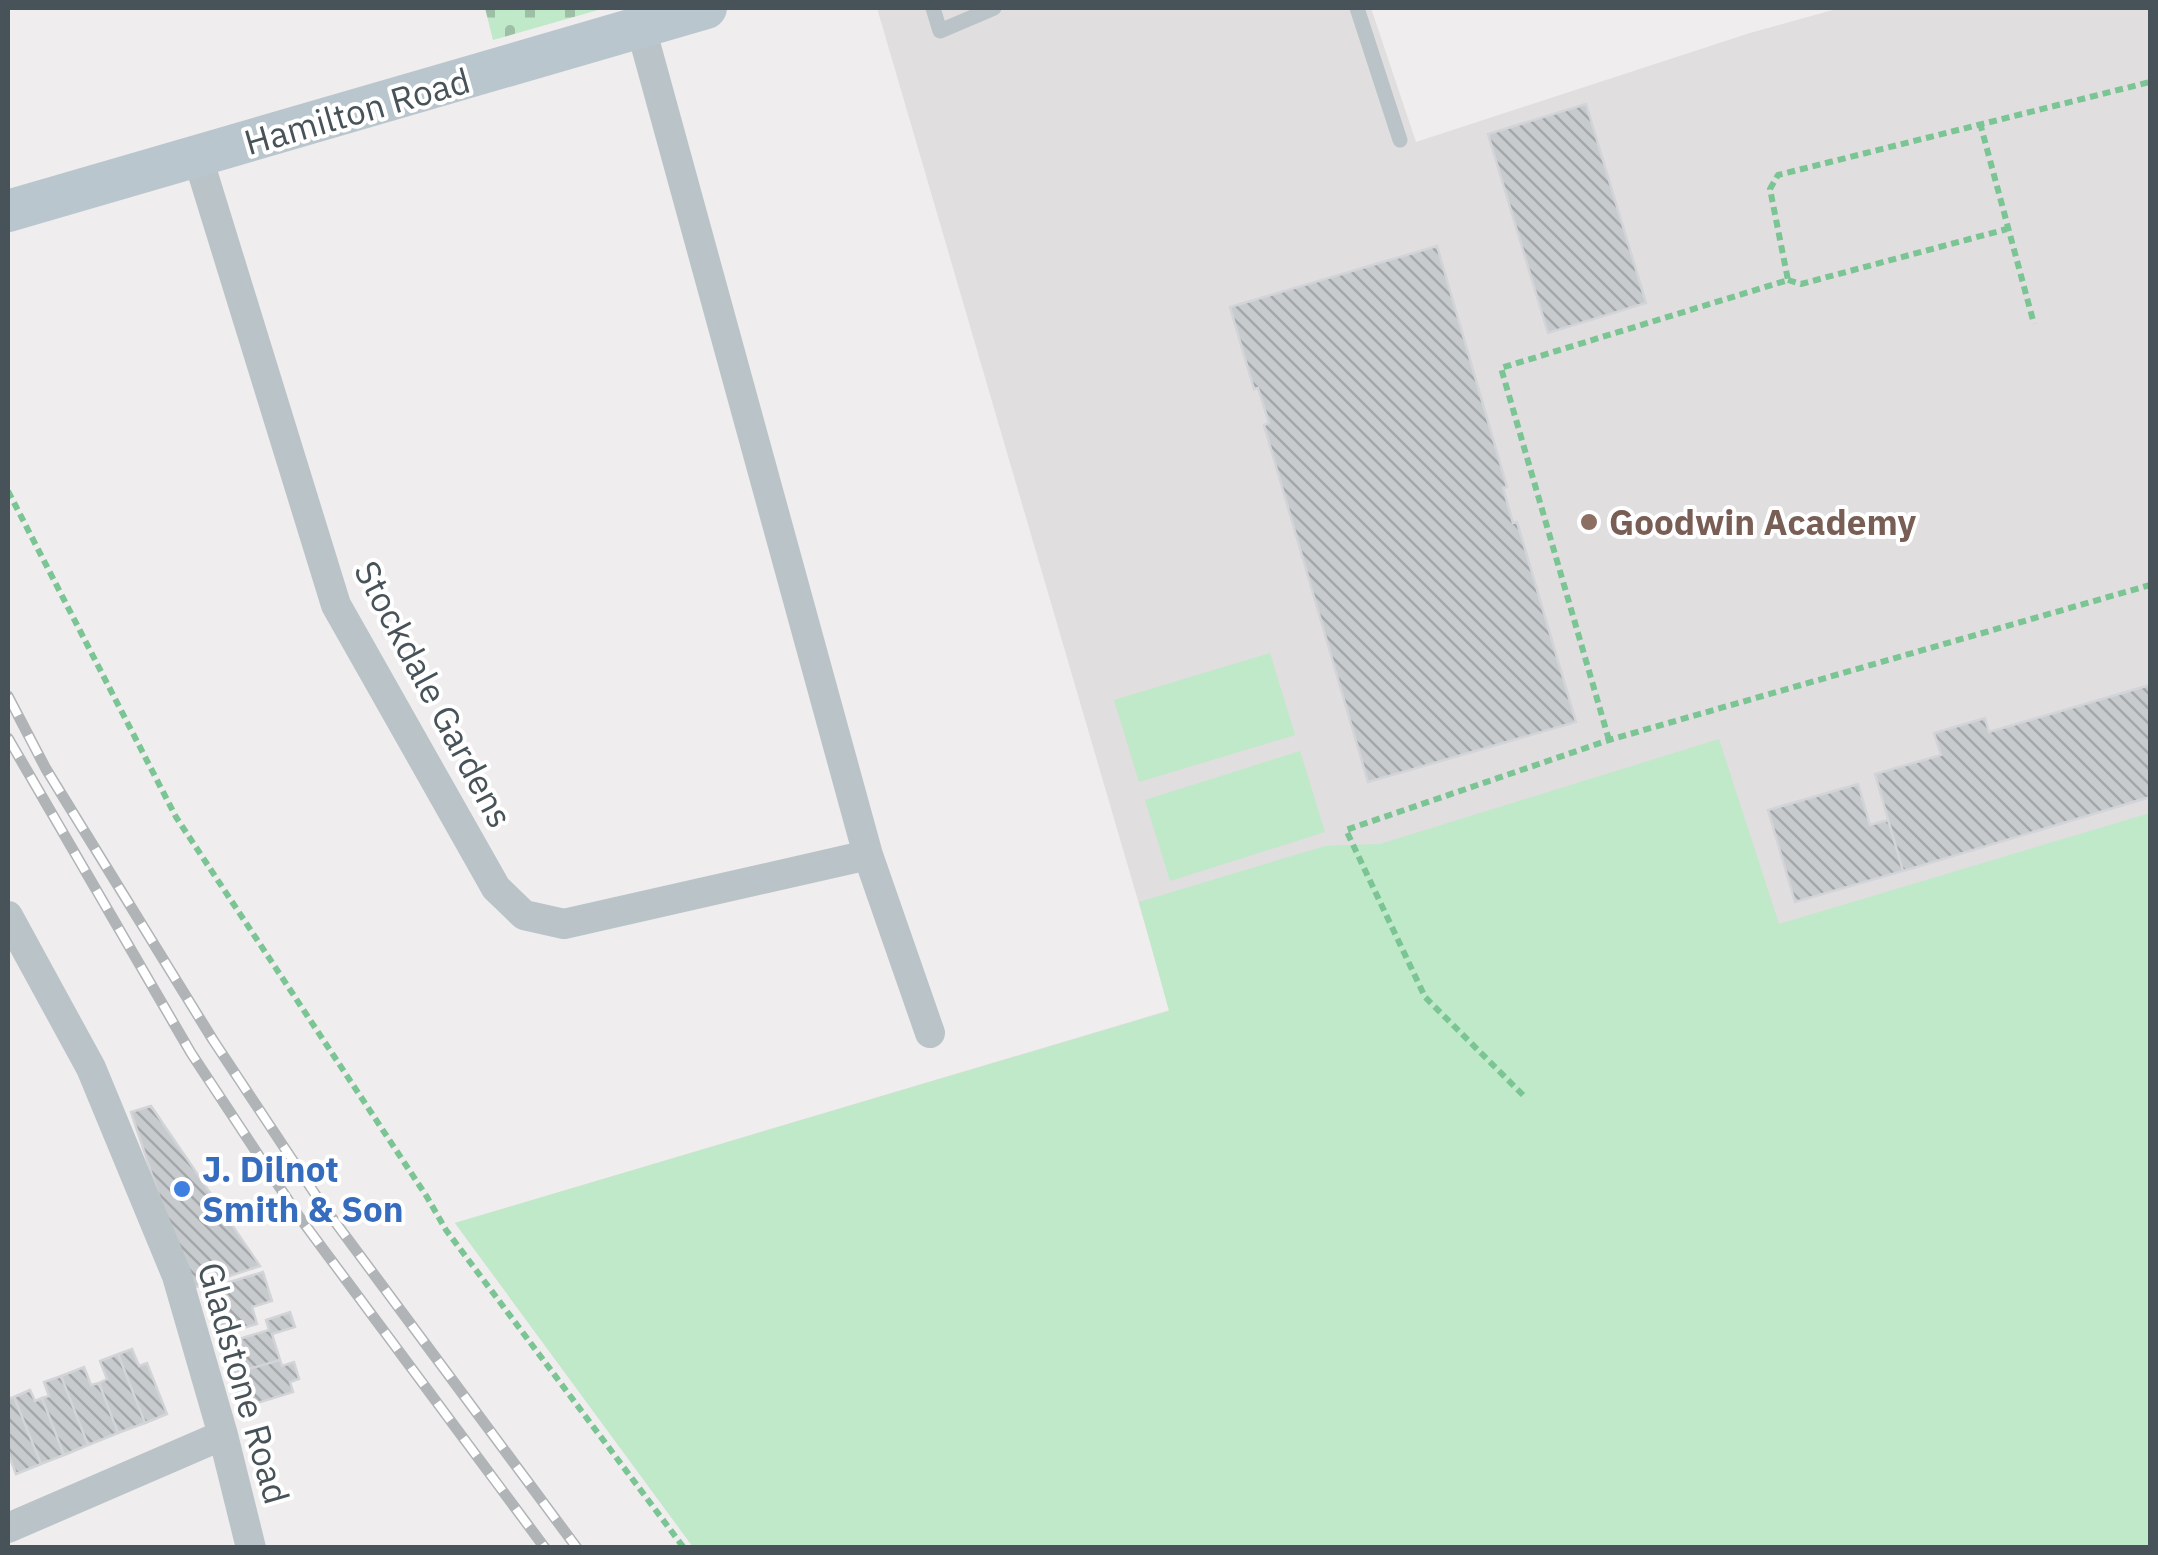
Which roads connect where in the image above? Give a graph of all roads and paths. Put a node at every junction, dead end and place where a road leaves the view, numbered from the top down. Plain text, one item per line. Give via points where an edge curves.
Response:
1 (706, 8) edge
2 (932, 8) edge
3 (994, 8) edge
4 (1357, 8) edge
5 (641, 28) junction
6 (2150, 82) edge
7 (1980, 122) junction
8 (1400, 140) dead end
9 (198, 158) junction
10 (8, 212) edge
11 (2007, 229) junction
12 (1788, 280) junction
13 (2034, 324) dead end
14 (8, 491) edge
15 (2150, 585) edge
16 (1609, 740) junction
17 (868, 855) junction
18 (8, 916) edge
19 (930, 1032) dead end
20 (1523, 1095) dead end
21 (223, 1435) junction
22 (8, 1528) edge
23 (251, 1548) edge
24 (684, 1548) edge

1 - 5 main road, Hamilton Road
2 - 3 lane via 940,31
4 - 8 lane
5 - 9 main road, Hamilton Road
5 - 17 street
6 - 7 path
7 - 11 path
7 - 12 path via 1778,175 1770,190
9 - 10 main road, Hamilton Road
9 - 17 street, Stockdale Gardens via 336,605 496,888 524,915 564,924
11 - 12 path via 1800,284
11 - 13 path
12 - 16 path via 1501,368
14 - 24 path via 176,818 446,1230
15 - 16 path
16 - 20 path via 1346,830 1425,997
17 - 19 street
18 - 21 street, Gladstone Road via 92,1068 176,1276
21 - 22 street
21 - 23 street, Gladstone Road

